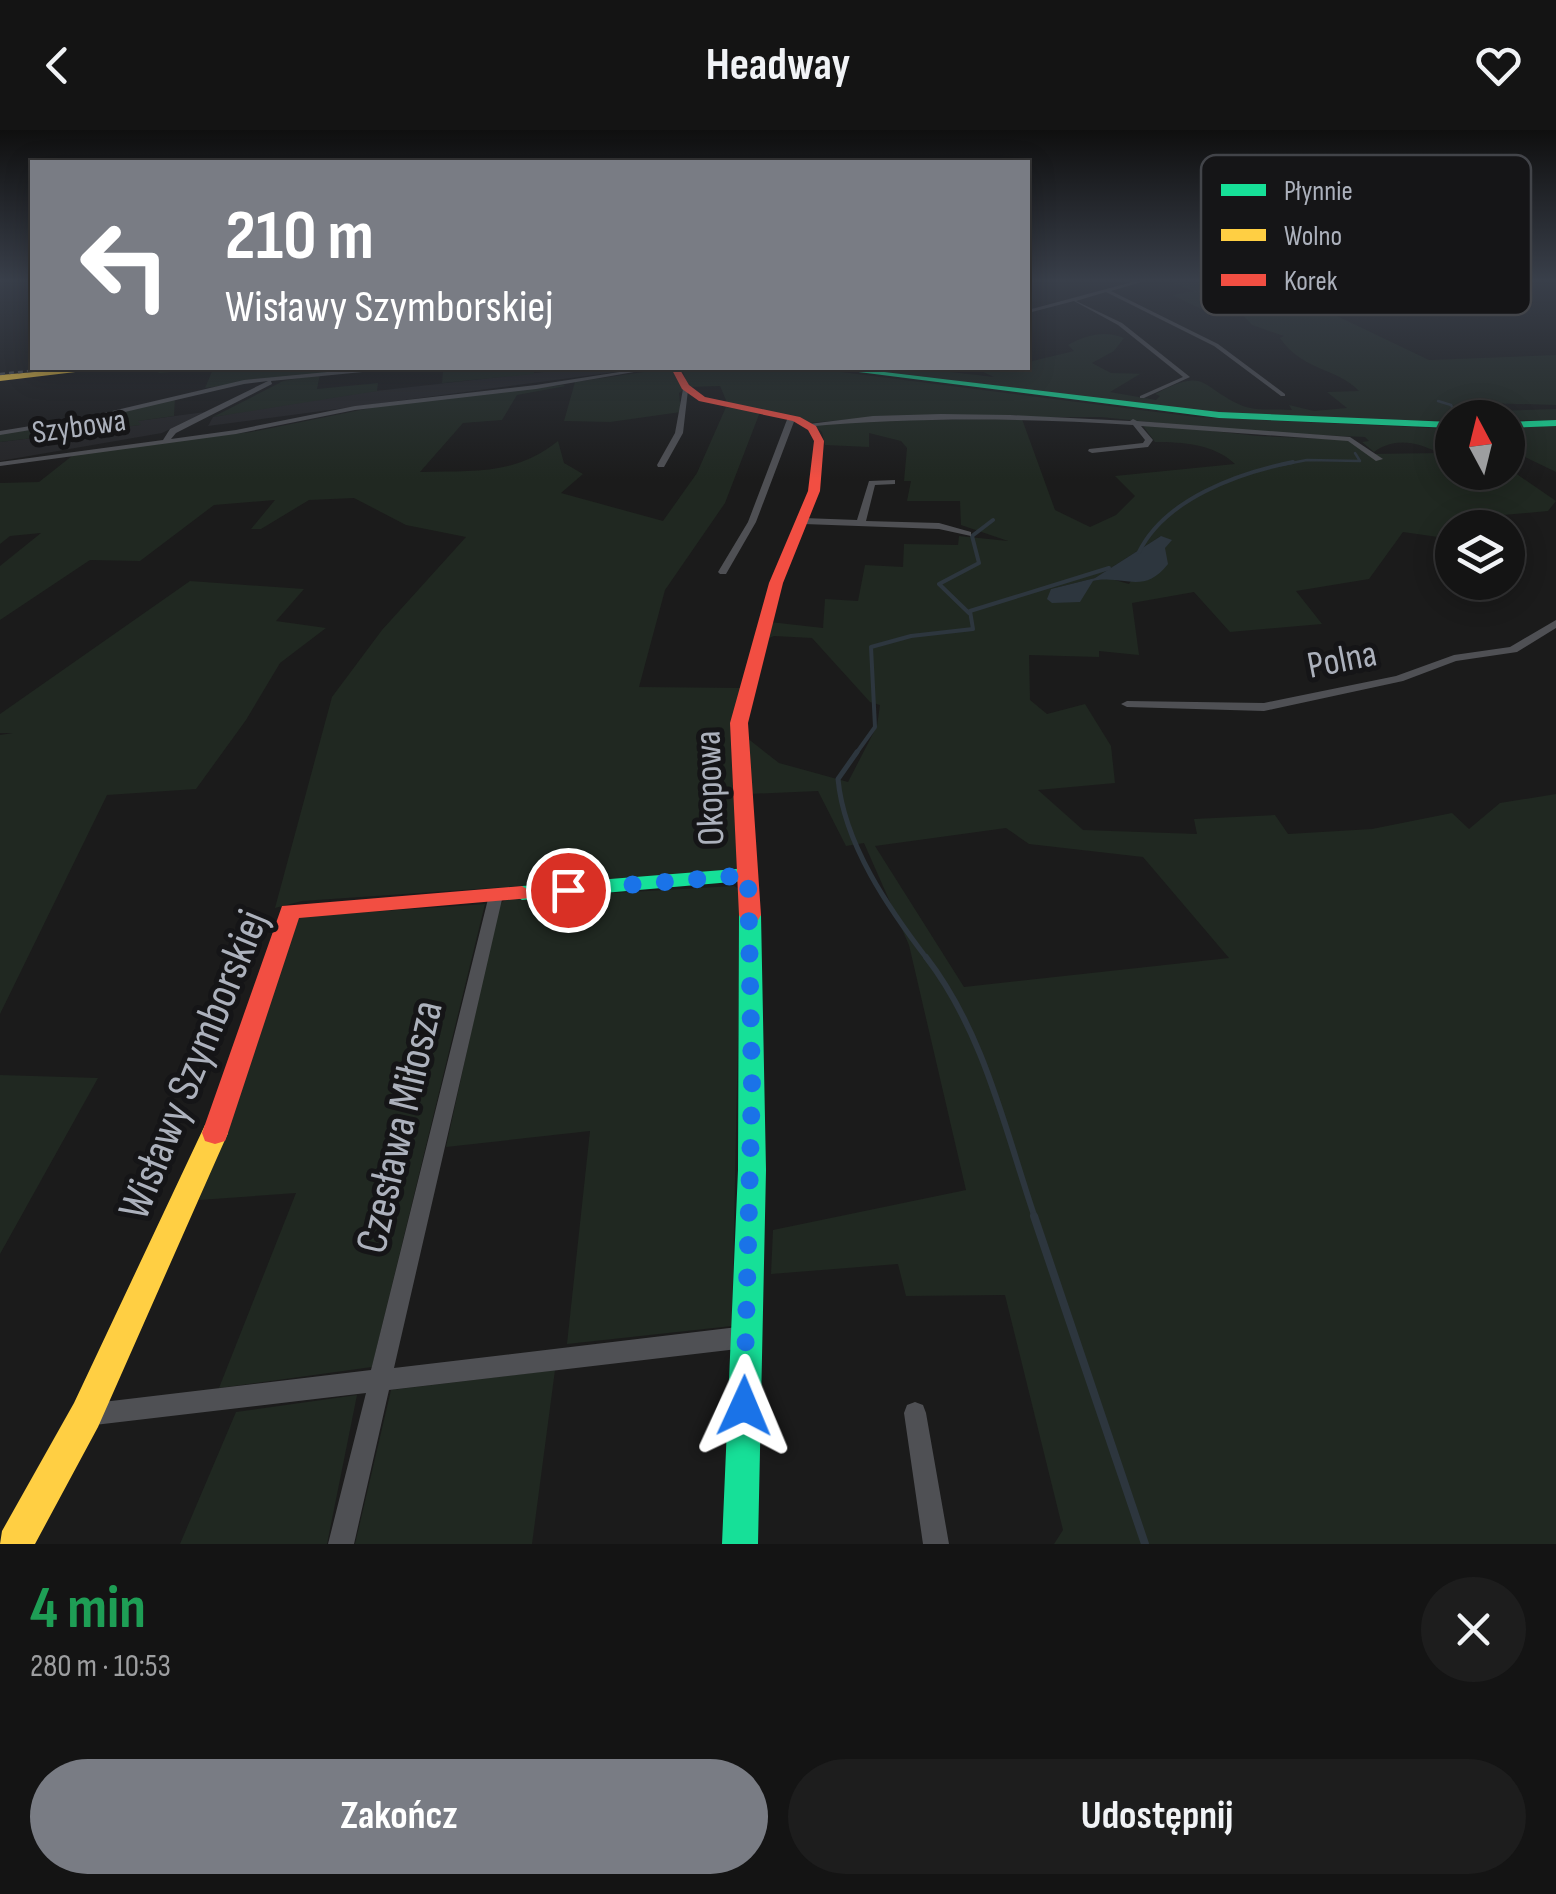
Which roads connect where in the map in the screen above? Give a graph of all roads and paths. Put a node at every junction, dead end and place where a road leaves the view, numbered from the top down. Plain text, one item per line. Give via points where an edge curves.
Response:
1 (1149, 347) edge
2 (1219, 347) edge
3 (83, 370) edge
4 (361, 370) edge
5 (642, 370) edge
6 (676, 370) edge
7 (848, 370) edge
8 (0, 378) edge
9 (272, 378) junction
10 (686, 390) junction
11 (1283, 395) dead end
12 (1142, 397) dead end
13 (1134, 421) junction
14 (798, 422) junction
15 (1556, 423) edge
16 (1435, 424) edge
17 (1525, 424) edge
18 (0, 433) edge
19 (166, 441) junction
20 (1092, 450) dead end
21 (1379, 458) dead end
22 (0, 464) edge
23 (661, 464) dead end
24 (892, 482) dead end
25 (804, 521) junction
26 (861, 522) junction
27 (968, 534) dead end
28 (723, 572) dead end
29 (1556, 623) edge
30 (1127, 704) dead end
31 (748, 875) junction
32 (496, 895) junction
33 (746, 1337) junction
34 (381, 1378) junction
35 (915, 1412) dead end
36 (86, 1416) junction
37 (15, 1544) edge
38 (341, 1544) edge
39 (740, 1544) edge
40 (936, 1544) edge

1 - 12 street via 1187,377
2 - 11 street
3 - 8 street
4 - 9 street
5 - 19 street, Szybowa
6 - 10 street
7 - 16 street via 1209,415
9 - 18 street
9 - 19 street via 173,431
10 - 14 street via 705,401
10 - 23 street via 679,434
13 - 14 street
13 - 20 street via 1150,440 1146,445
13 - 21 street via 1350,439
14 - 25 street, Okopowa via 814,429 820,441
14 - 28 street
15 - 17 street
19 - 22 street, Szybowa
24 - 26 street via 872,483
25 - 26 street
25 - 31 street, Okopowa via 768,606 738,728
26 - 27 street
29 - 30 street, Polna via 1513,650 1454,658 1399,680 1264,707
31 - 32 street, Wisławy Szymborskiej
31 - 33 street, Okopowa
32 - 34 street, Czesława Miłosza
32 - 36 street, Wisławy Szymborskiej via 290,911 209,1152
33 - 34 street
33 - 39 street, Okopowa
34 - 36 street
34 - 38 street, Czesława Miłosza
35 - 40 street
36 - 37 street, Wisławy Szymborskiej

